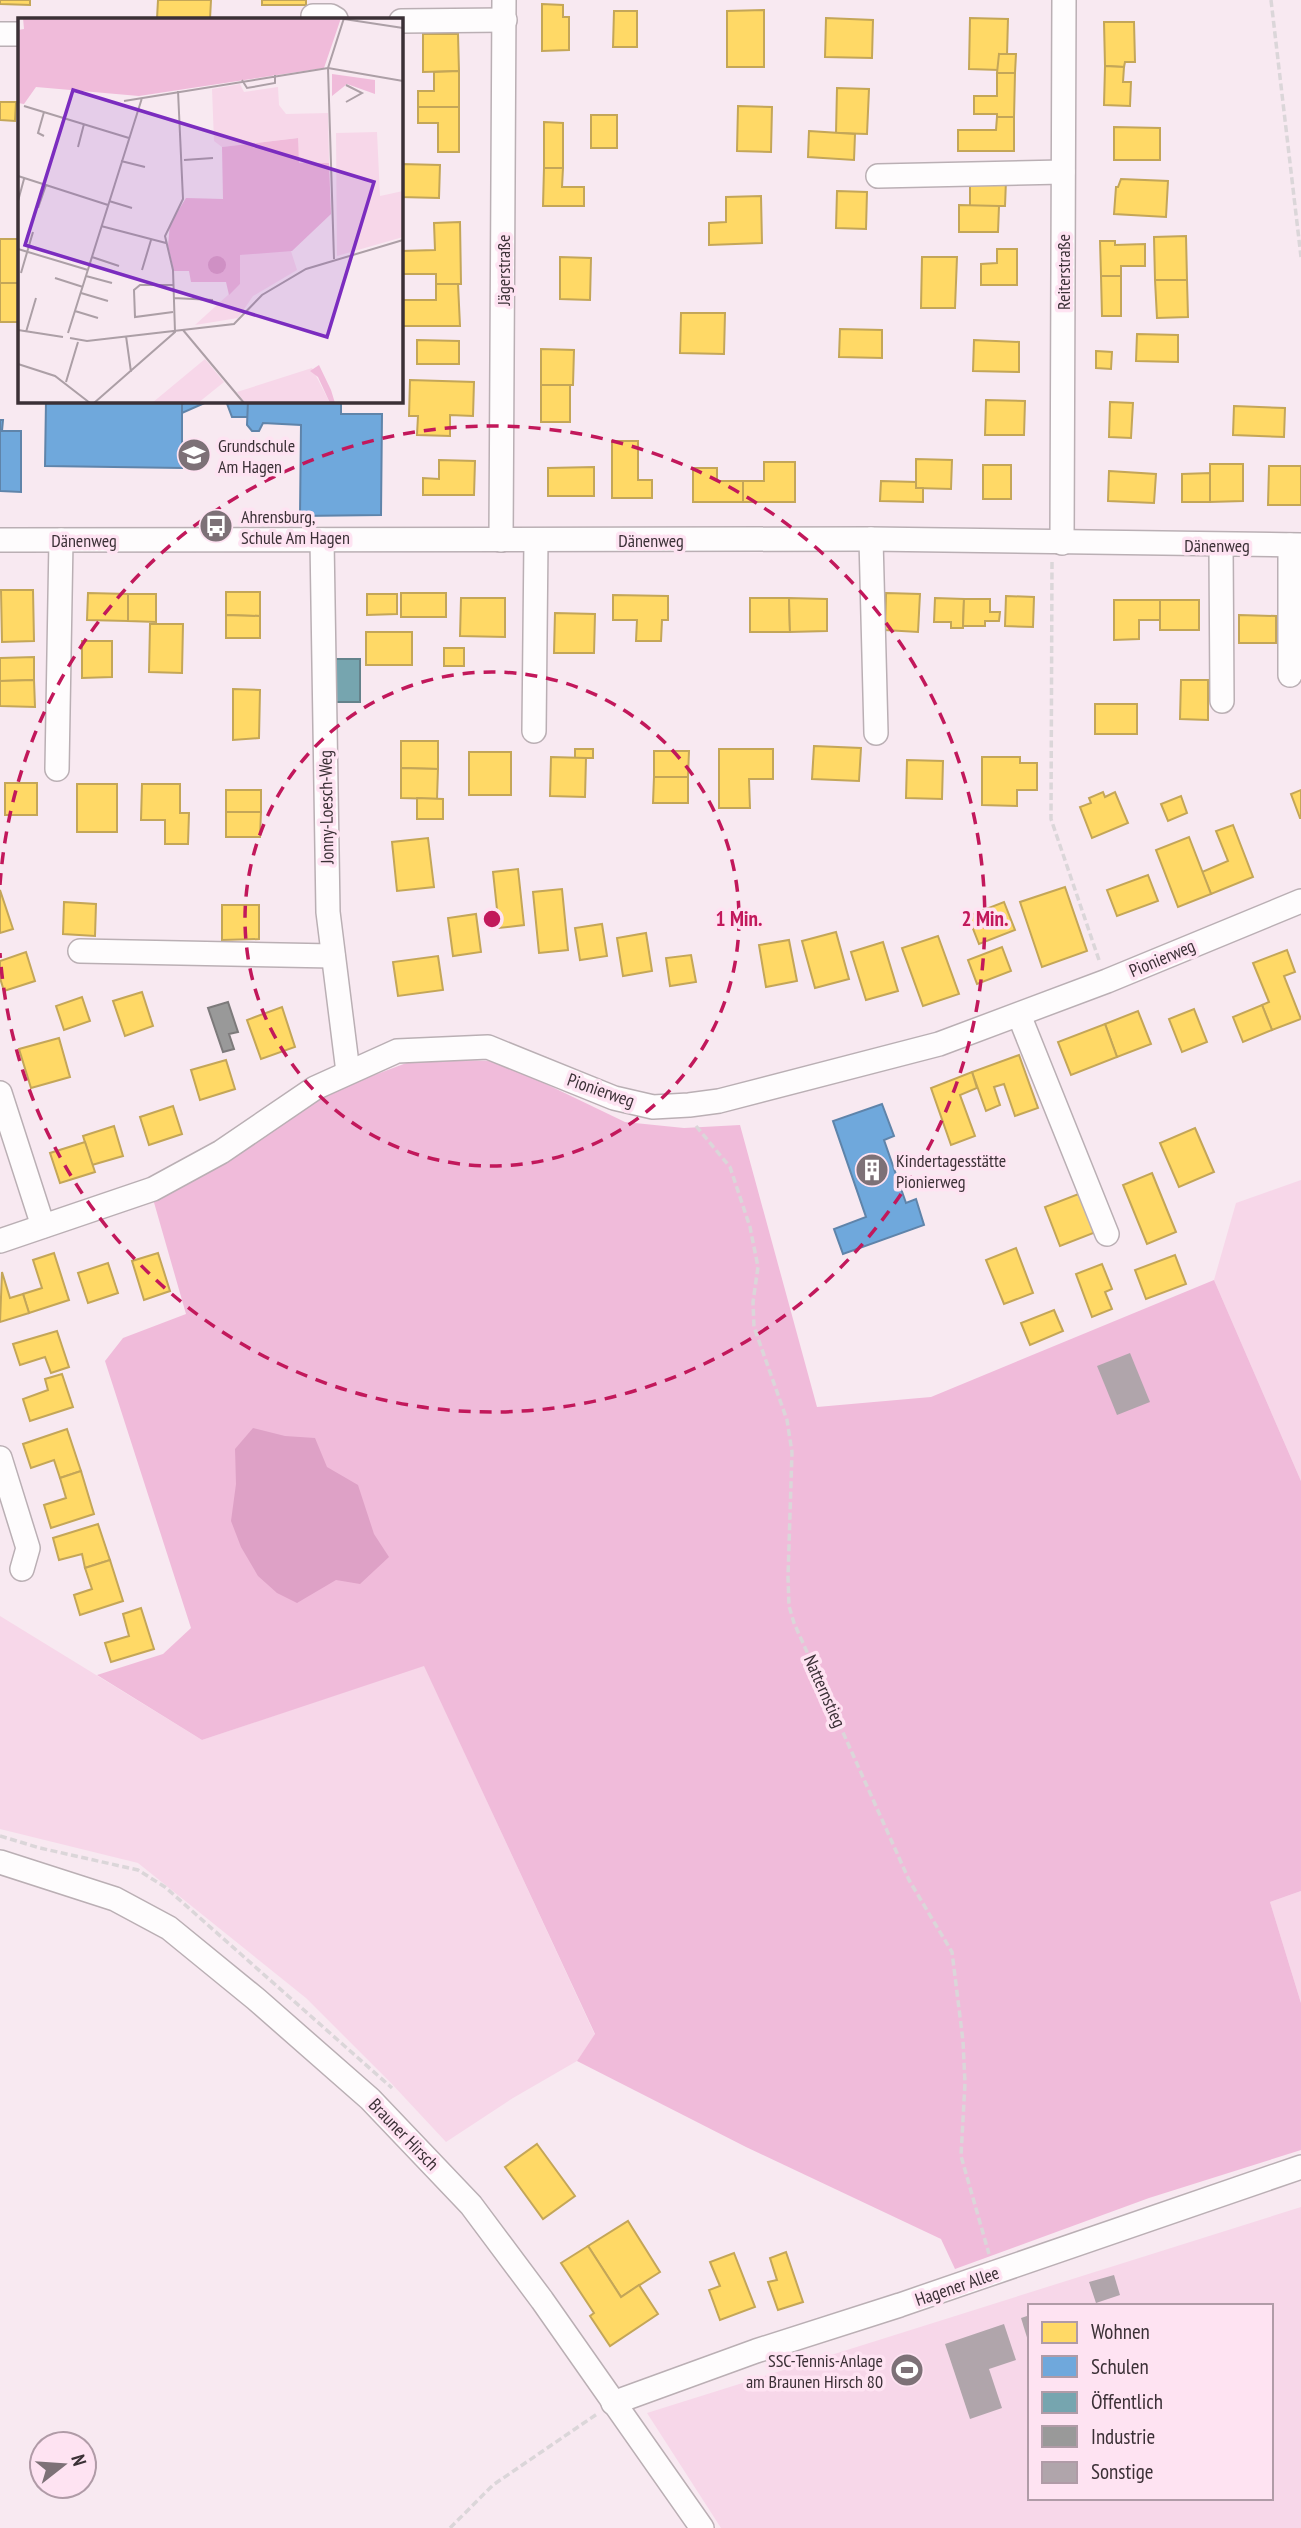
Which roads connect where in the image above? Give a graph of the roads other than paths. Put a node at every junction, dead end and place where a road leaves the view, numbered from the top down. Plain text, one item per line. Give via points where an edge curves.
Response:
1 (1064, 0) edge
2 (504, 10) edge
3 (402, 21) edge
4 (0, 34) edge
5 (18, 34) edge
6 (1063, 172) junction
7 (878, 176) dead end
8 (872, 539) junction
9 (0, 540) edge
10 (61, 540) junction
11 (322, 540) junction
12 (501, 540) junction
13 (536, 540) junction
14 (1057, 543) junction
15 (1295, 545) edge
16 (1222, 546) junction
17 (1290, 675) dead end
18 (1222, 701) dead end
19 (534, 731) dead end
20 (876, 733) dead end
21 (57, 769) dead end
22 (1301, 901) edge
23 (80, 951) dead end
24 (333, 956) junction
25 (1018, 1016) junction
26 (348, 1072) junction
27 (0, 1093) edge
28 (43, 1226) junction
29 (1107, 1234) dead end
30 (0, 1241) edge
31 (0, 1458) edge
32 (22, 1569) dead end
33 (0, 1862) edge
34 (1301, 2167) edge
35 (613, 2403) junction
36 (702, 2528) edge

1 - 6 street, Reiterstraße
2 - 3 street
2 - 12 street, Jägerstraße
4 - 5 street
6 - 7 street
6 - 14 street, Reiterstraße
8 - 13 street, Dänenweg
8 - 14 street, Dänenweg
8 - 20 street
9 - 10 street, Dänenweg
10 - 11 street, Dänenweg
10 - 21 street
11 - 12 street, Dänenweg
11 - 24 street, Jonny-Loesch-Weg via 328,912
12 - 13 street, Dänenweg
13 - 19 street
14 - 16 street, Dänenweg
15 - 16 street, Dänenweg
15 - 17 street
16 - 18 street
22 - 25 street, Pionierweg
23 - 24 street
24 - 26 street, Jonny-Loesch-Weg
25 - 26 street, Pionierweg via 939,1044 689,1105 653,1107 614,1098 488,1047 397,1051
25 - 29 street
26 - 28 street, Pionierweg via 153,1189
27 - 28 street
28 - 30 street, Pionierweg
31 - 32 street via 28,1549
33 - 35 street, Brauner Hirsch via 115,1899 169,1928 370,2099 471,2205
34 - 35 street, Hagener Allee
35 - 36 street, Brauner Hirsch

